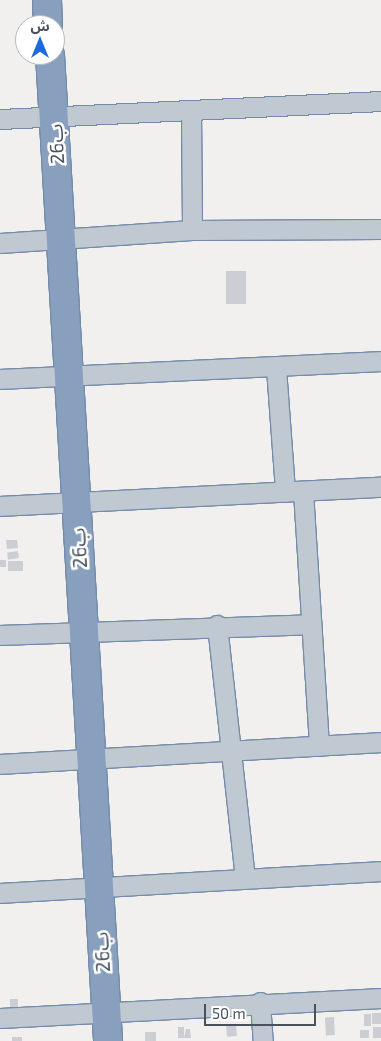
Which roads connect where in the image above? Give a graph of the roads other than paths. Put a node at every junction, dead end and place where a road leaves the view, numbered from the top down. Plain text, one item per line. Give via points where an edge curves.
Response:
1 (47, 0) edge
2 (48, 15) edge
3 (51, 65) edge
4 (381, 101) edge
5 (191, 111) junction
6 (55, 116) junction
7 (0, 119) edge
8 (381, 229) edge
9 (192, 230) junction
10 (61, 238) junction
11 (0, 243) edge
12 (381, 361) edge
13 (276, 368) junction
14 (68, 374) junction
15 (0, 379) edge
16 (381, 488) edge
17 (294, 491) junction
18 (76, 499) junction
19 (0, 506) edge
20 (308, 624) junction
21 (217, 625) junction
22 (84, 629) junction
23 (0, 635) edge
24 (381, 742) edge
25 (319, 745) junction
26 (229, 751) junction
27 (91, 757) junction
28 (0, 764) edge
29 (381, 871) edge
30 (245, 878) junction
31 (98, 886) junction
32 (0, 893) edge
33 (381, 998) edge
34 (260, 1002) junction
35 (106, 1012) junction
36 (0, 1018) edge
37 (108, 1041) edge
38 (263, 1041) edge

1 - 2 highway
3 - 6 highway, 26ب
4 - 5 street
5 - 6 street
5 - 9 street
6 - 7 street
6 - 10 highway, 26ب
8 - 9 street
9 - 10 street
10 - 11 street
10 - 14 highway, 26ب
12 - 13 street
13 - 14 street
13 - 17 street
14 - 15 street
14 - 18 highway, 26ب
16 - 17 street
17 - 18 street
17 - 20 street
18 - 19 street
18 - 22 highway, 26ب
20 - 21 street
20 - 25 street
21 - 22 street
21 - 26 street
22 - 23 street
22 - 27 highway, 26ب
24 - 25 street
25 - 26 street
26 - 27 street
26 - 30 street
27 - 28 street
27 - 31 highway, 26ب
29 - 30 street
30 - 31 street
31 - 32 street
31 - 35 highway, 26ب
33 - 34 street
34 - 35 street
34 - 38 street
35 - 36 street
35 - 37 highway, 26ب

